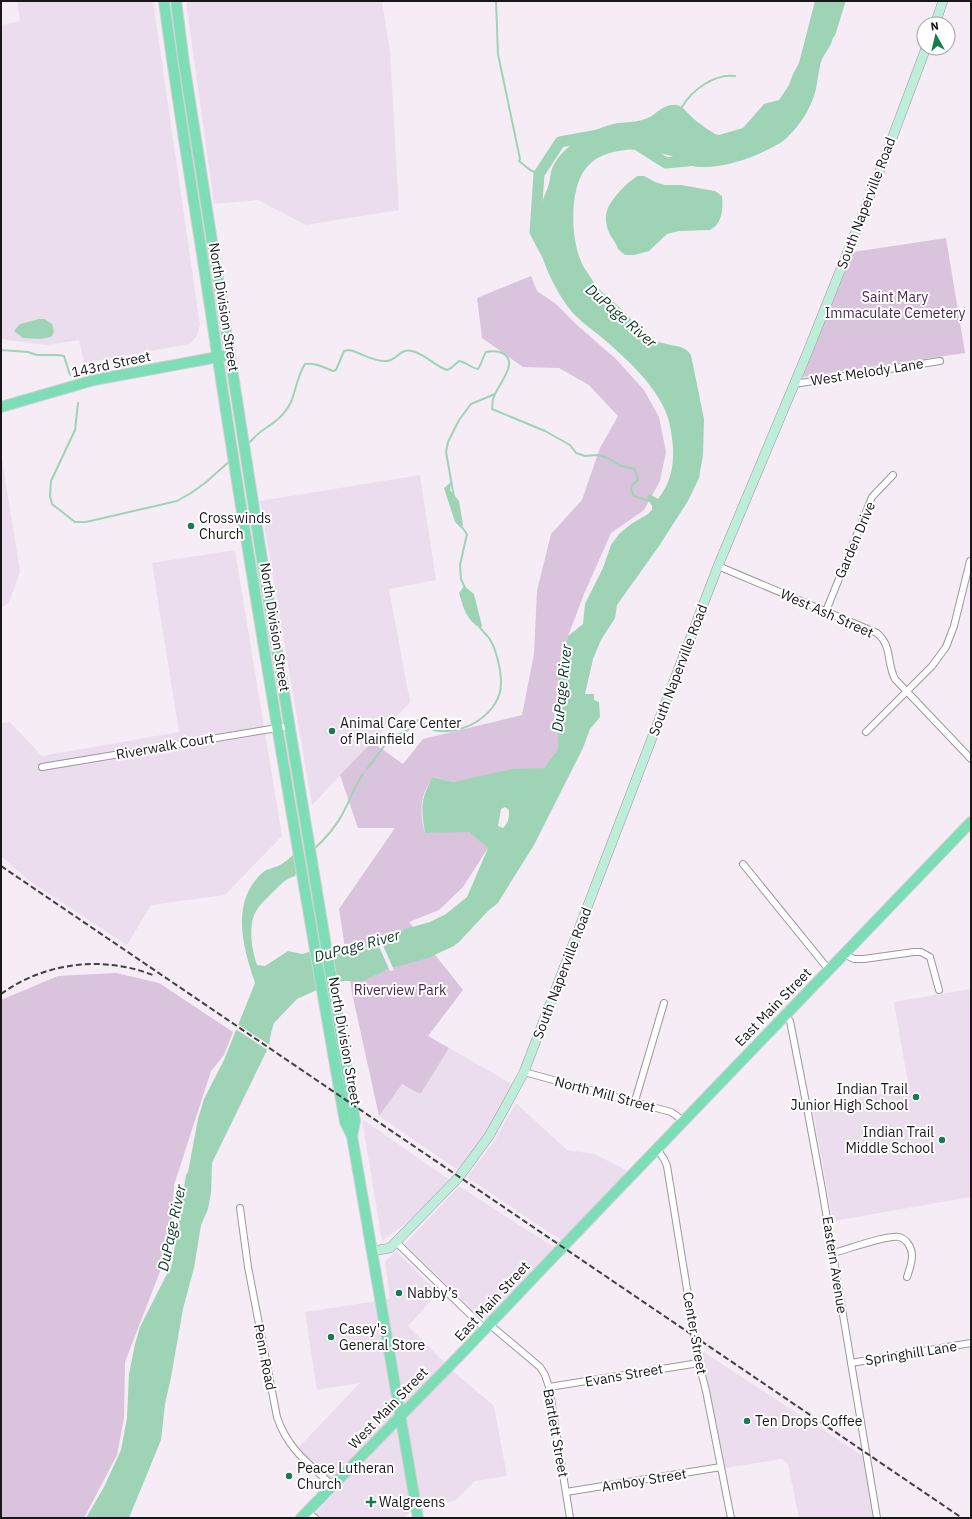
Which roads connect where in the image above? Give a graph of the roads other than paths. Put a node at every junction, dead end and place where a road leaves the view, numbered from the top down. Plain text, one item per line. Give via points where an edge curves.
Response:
1 (164, 1) edge
2 (176, 1) edge
3 (943, 1) edge
4 (938, 16) edge
5 (923, 56) edge
6 (229, 355) junction
7 (217, 357) junction
8 (940, 361) dead end
9 (794, 384) junction
10 (1, 407) edge
11 (893, 476) dead end
12 (258, 538) junction
13 (246, 540) junction
14 (970, 561) dead end
15 (718, 566) junction
16 (826, 611) junction
17 (906, 691) junction
18 (289, 726) junction
19 (277, 727) junction
20 (866, 732) dead end
21 (971, 759) edge
22 (42, 767) dead end
23 (971, 823) edge
24 (743, 864) dead end
25 (318, 932) junction
26 (844, 954) junction
27 (828, 970) junction
28 (939, 990) dead end
29 (664, 1003) dead end
30 (785, 1016) junction
31 (524, 1072) junction
32 (635, 1102) junction
33 (684, 1121) junction
34 (657, 1149) junction
35 (240, 1208) dead end
36 (396, 1242) junction
37 (373, 1251) junction
38 (833, 1253) junction
39 (907, 1277) dead end
40 (487, 1327) junction
41 (971, 1343) edge
42 (462, 1353) joint
43 (850, 1362) junction
44 (700, 1363) junction
45 (549, 1387) junction
46 (400, 1417) junction
47 (722, 1467) junction
48 (332, 1485) junction
49 (566, 1492) junction
50 (307, 1516) edge
51 (418, 1518) edge
52 (570, 1518) edge
53 (731, 1518) edge
54 (877, 1518) edge

1 - 7 main road, North Division Street
2 - 6 main road, North Division Street
3 - 4 main road
5 - 9 main road, South Naperville Road
6 - 7 main road, 143rd Street
6 - 12 main road, North Division Street
7 - 10 main road, 143rd Street via 94,380
7 - 13 main road, North Division Street
8 - 9 street, West Melody Lane
9 - 15 main road, South Naperville Road
11 - 16 street, Garden Drive via 872,497
12 - 13 main road
12 - 18 main road, North Division Street
13 - 19 main road, North Division Street
14 - 17 street via 954,626 946,647 932,666
15 - 16 street, West Ash Street
15 - 31 main road, South Naperville Road
16 - 17 street, West Ash Street via 877,633 889,651 892,674
17 - 20 street
17 - 21 street, West Ash Street
18 - 19 street, Riverwalk Court
18 - 25 main road, North Division Street via 311,860
19 - 22 street, Riverwalk Court
19 - 25 main road, North Division Street via 302,871
23 - 26 main road, East Main Street
24 - 27 street
25 - 37 main road, North Division Street via 345,1122 352,1136
26 - 27 main road, East Main Street
26 - 28 street via 864,960 921,952 931,960
27 - 30 main road, East Main Street
29 - 32 street
30 - 33 main road, East Main Street
30 - 38 street, Eastern Avenue via 790,1021
31 - 32 street, North Mill Street
31 - 36 main road, South Naperville Road via 504,1111 473,1160
32 - 33 street, North Mill Street via 671,1112
33 - 34 main road, East Main Street
34 - 40 main road, East Main Street
34 - 44 street, Center Street via 667,1166
35 - 48 street, Penn Road via 277,1417 294,1450
36 - 37 main road, South Naperville Road via 390,1248
36 - 40 street, Bartlett Street
37 - 46 main road, North Division Street
38 - 39 street via 899,1237 908,1242 911,1248 912,1256
38 - 43 street, Eastern Avenue
40 - 42 main road, East Main Street
40 - 45 street, Bartlett Street via 540,1367
41 - 43 street, Springhill Lane
42 - 46 main road, West Main Street
43 - 54 street, Eastern Avenue
44 - 45 street, Evans Street
44 - 47 street, Center Street
45 - 49 street, Bartlett Street
46 - 48 main road, West Main Street
46 - 51 main road, North Division Street
47 - 49 street, Amboy Street
47 - 53 street, Center Street
48 - 50 main road, West Main Street
49 - 52 street, Bartlett Street

